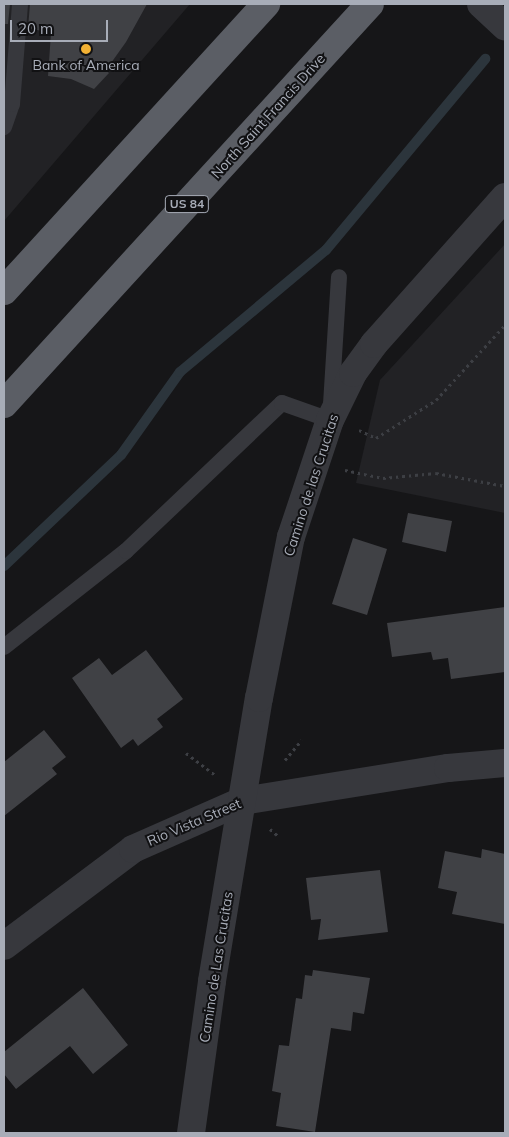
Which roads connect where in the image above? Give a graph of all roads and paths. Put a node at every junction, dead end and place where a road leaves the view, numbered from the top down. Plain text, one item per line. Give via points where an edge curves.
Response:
1 (20, 4) edge
2 (266, 4) edge
3 (370, 4) edge
4 (481, 4) edge
5 (505, 26) edge
6 (4, 127) edge
7 (505, 197) edge
8 (339, 277) dead end
9 (4, 291) edge
10 (505, 324) edge
11 (4, 404) edge
12 (330, 420) junction
13 (315, 464) junction
14 (505, 486) edge
15 (4, 647) edge
16 (302, 740) dead end
17 (186, 754) dead end
18 (285, 760) dead end
19 (505, 763) edge
20 (219, 778) dead end
21 (242, 801) junction
22 (269, 828) dead end
23 (278, 836) dead end
24 (4, 946) edge
25 (191, 1133) edge

1 - 6 lane via 12,104
2 - 9 highway
3 - 11 highway, North Saint Francis Drive / US 84
4 - 5 street
7 - 12 street, Camino de las Crucitas via 374,344 353,373
8 - 12 lane
10 - 12 path via 436,400 376,438
12 - 13 street, Camino de las Crucitas
12 - 15 lane via 282,402 126,551
13 - 14 path via 383,478 436,474
13 - 21 street, Camino de las Crucitas via 292,537
16 - 18 path
17 - 20 path
19 - 21 street, Rio Vista Street via 448,768
21 - 24 street, Rio Vista Street via 133,849
21 - 25 street, Camino de Las Crucitas
22 - 23 path

